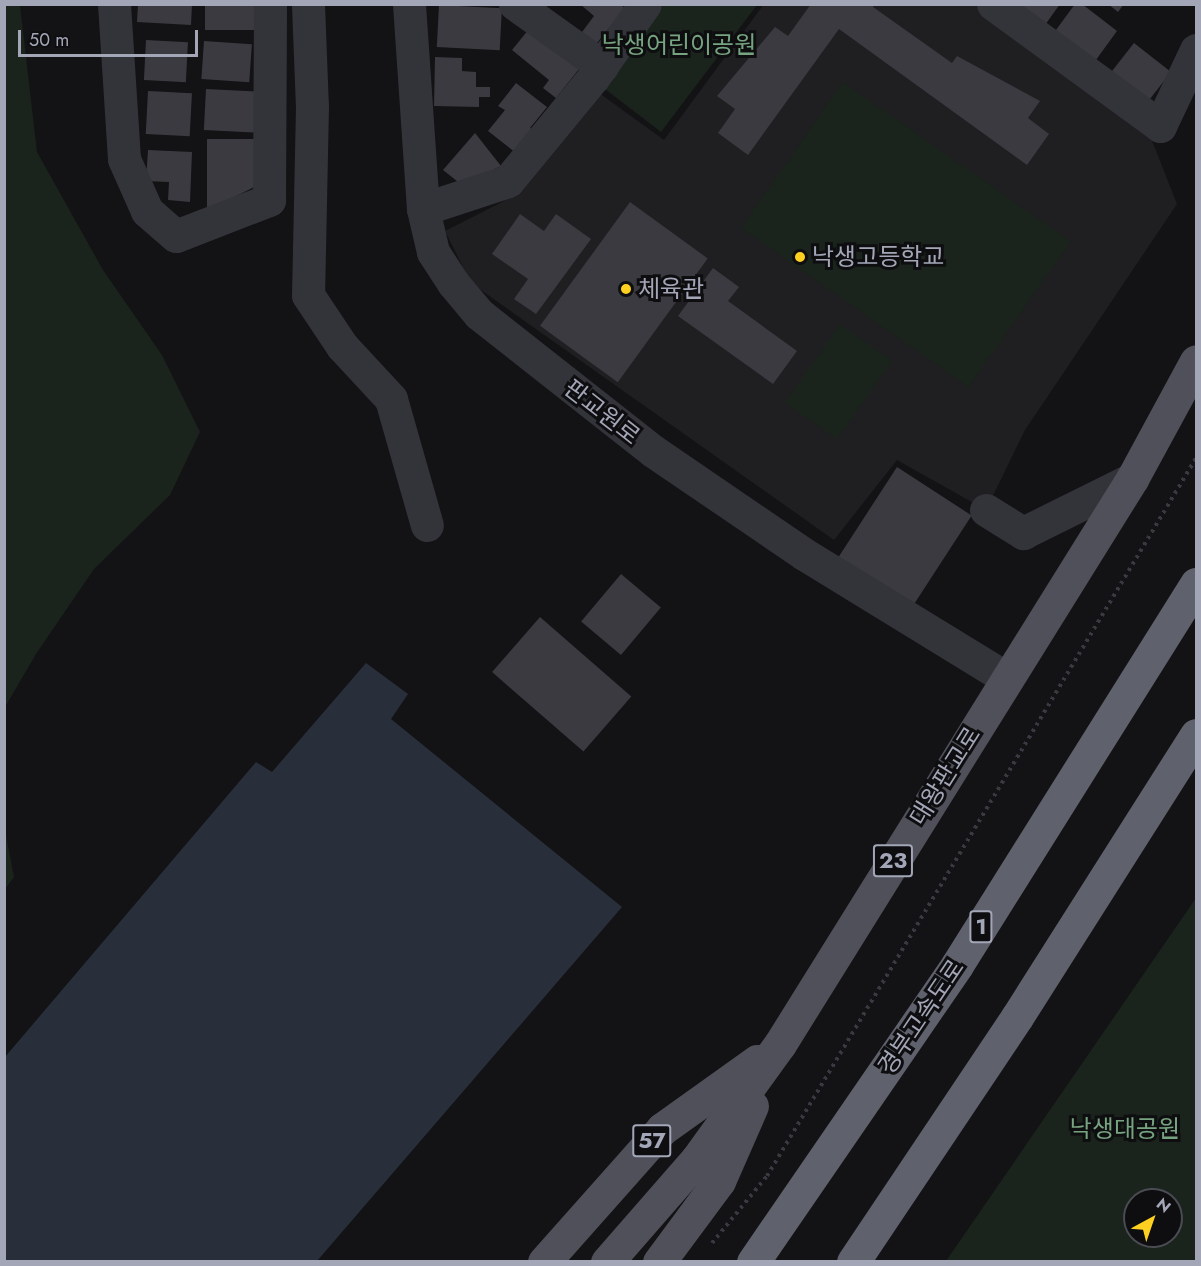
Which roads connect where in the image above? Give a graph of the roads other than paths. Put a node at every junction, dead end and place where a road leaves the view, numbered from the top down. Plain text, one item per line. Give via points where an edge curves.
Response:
1 (114, 4) edge
2 (270, 4) edge
3 (308, 4) edge
4 (409, 4) edge
5 (515, 4) edge
6 (645, 4) edge
7 (993, 4) edge
8 (1197, 50) edge
9 (602, 66) junction
10 (423, 209) junction
11 (1197, 361) edge
12 (1132, 479) junction
13 (986, 510) dead end
14 (427, 525) dead end
15 (1197, 584) edge
16 (1006, 678) junction
17 (1197, 735) edge
18 (780, 1044) junction
19 (544, 1262) edge
20 (607, 1262) edge
21 (659, 1262) edge
22 (753, 1262) edge
23 (853, 1262) edge

1 - 2 street via 124,159 147,211 176,236 268,200
3 - 14 street via 312,106 308,295 342,346 391,399
4 - 10 street, 판교원로
5 - 9 street
6 - 9 street
7 - 8 street via 1160,126
9 - 10 street via 508,182
10 - 16 street, 판교원로 via 434,252 479,314 653,451 804,554
11 - 12 main road, 대왕판교로 / 23
12 - 13 street via 1023,533
12 - 16 main road, 대왕판교로 / 23
15 - 22 highway, 경부고속도로 / 1 via 957,965
16 - 18 main road, 대왕판교로 / 23
17 - 23 highway via 1017,1017
18 - 19 main road, 57 via 662,1129
18 - 20 main road, 대왕판교로 / 23 via 697,1160
18 - 21 main road via 719,1181

